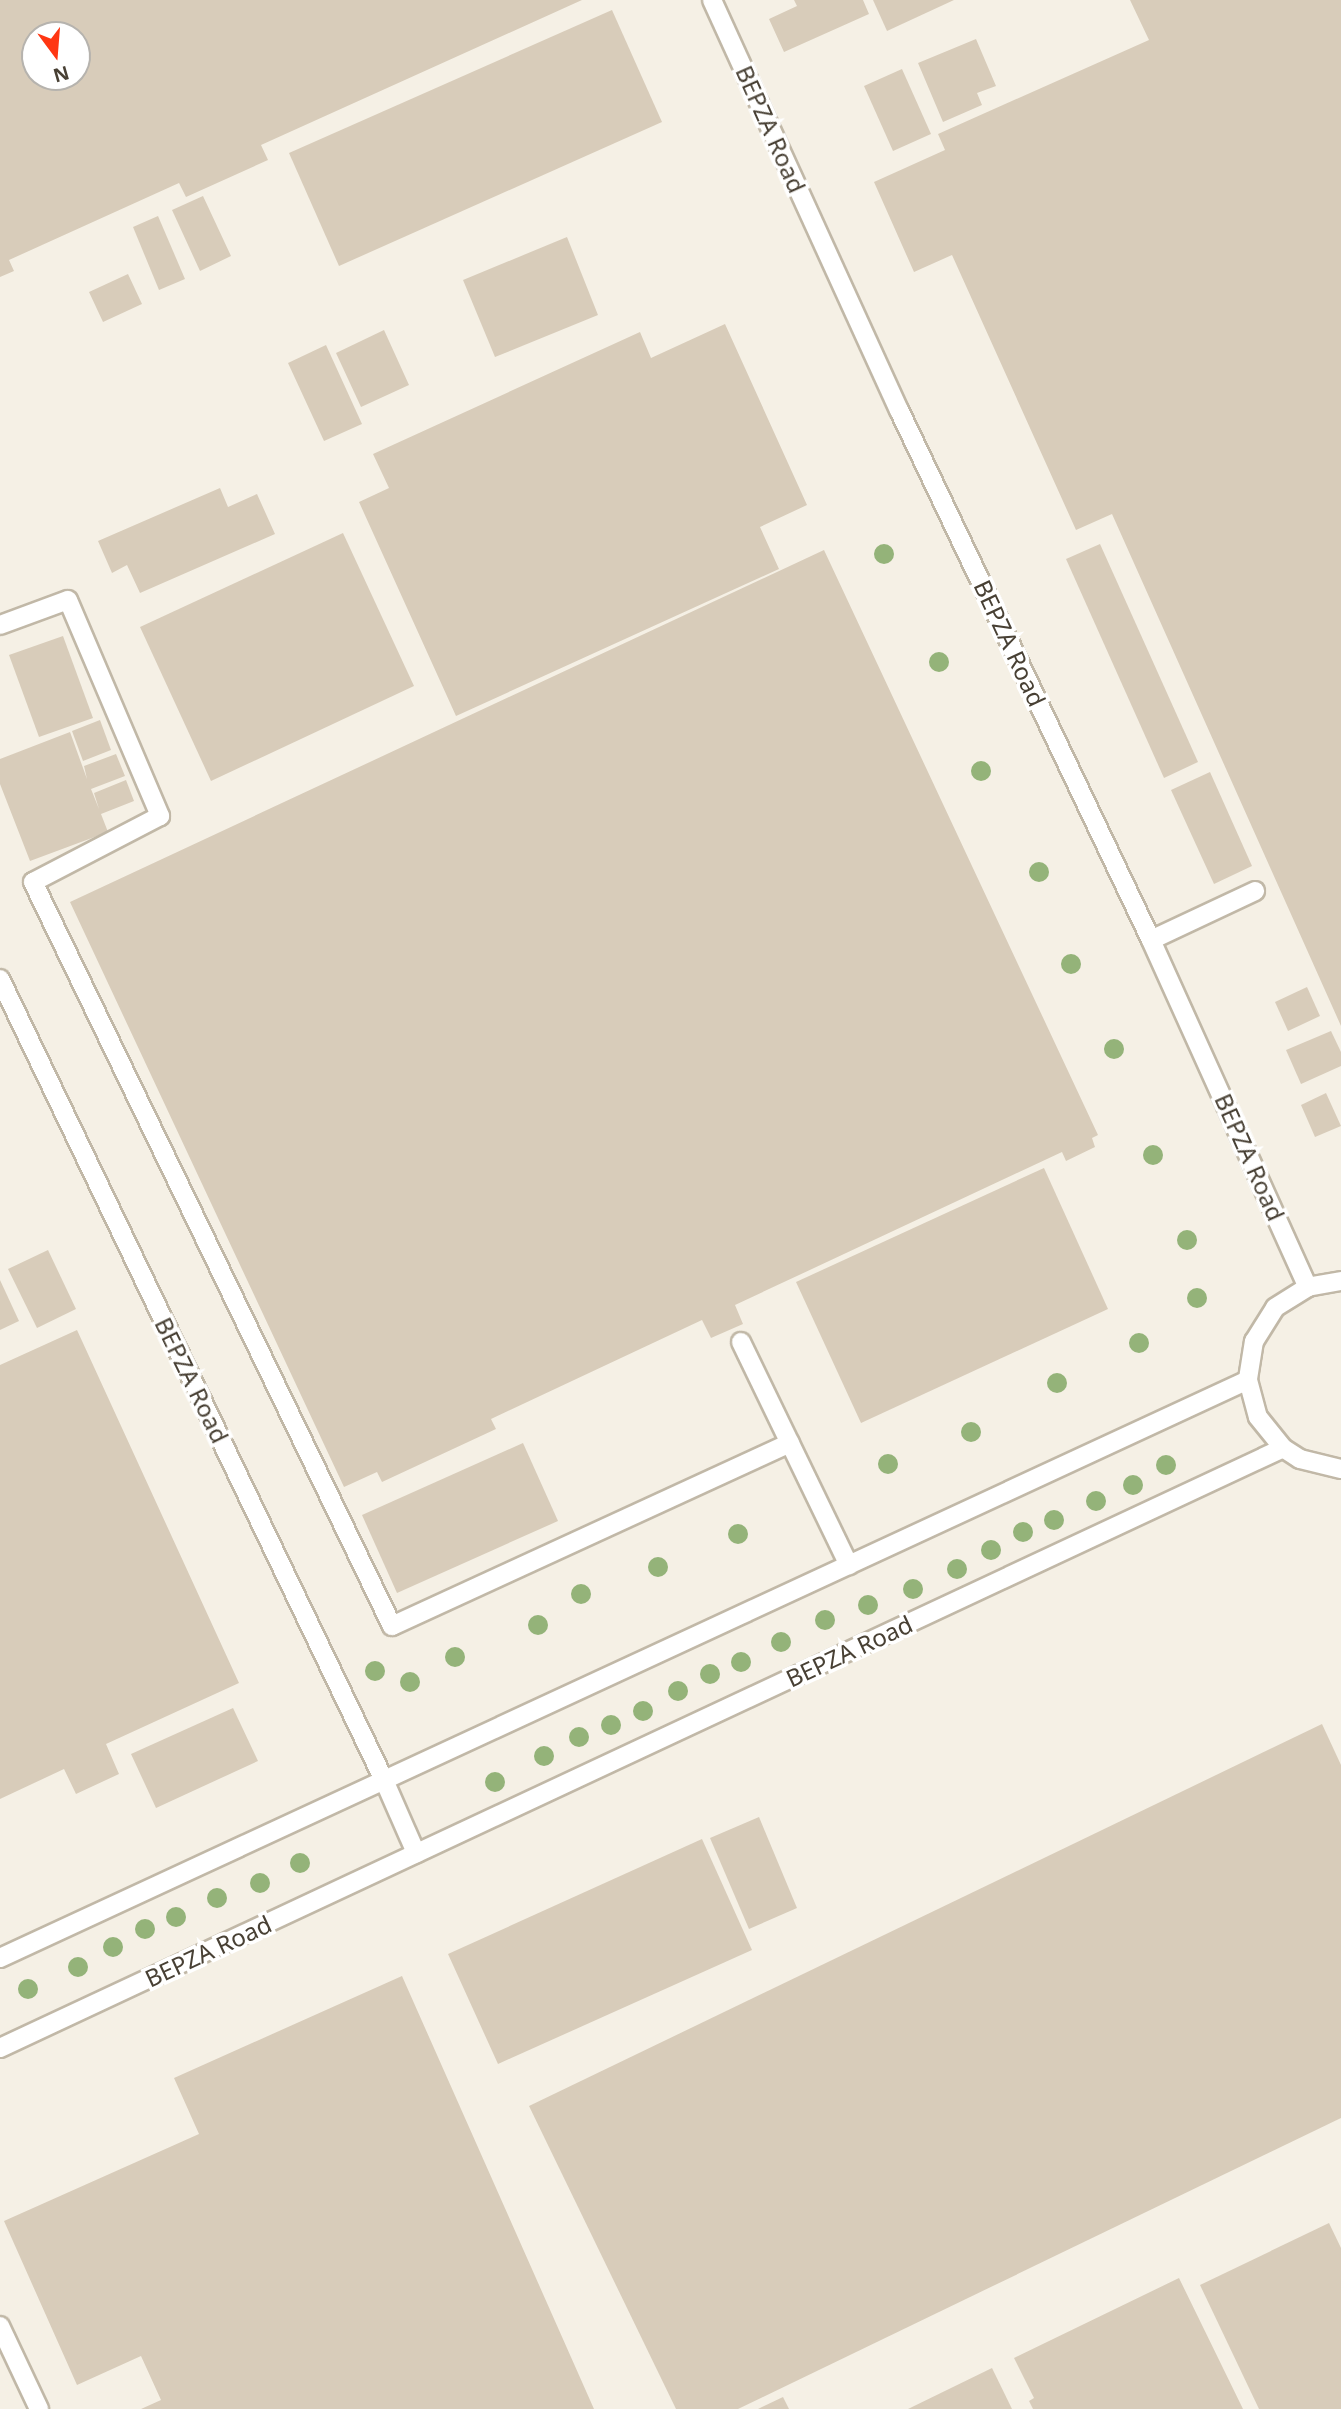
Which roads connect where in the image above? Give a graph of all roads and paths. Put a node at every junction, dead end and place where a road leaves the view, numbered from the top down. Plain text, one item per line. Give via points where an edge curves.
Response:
1 (712, 0) edge
2 (0, 625) edge
3 (1255, 891) dead end
4 (1151, 940) junction
5 (0, 979) edge
6 (1341, 1281) edge
7 (1308, 1287) junction
8 (741, 1342) dead end
9 (1248, 1380) junction
10 (790, 1443) junction
11 (1283, 1448) junction
12 (1341, 1469) edge
13 (849, 1565) junction
14 (384, 1780) junction
15 (416, 1853) junction
16 (0, 1958) edge
17 (0, 2048) edge
18 (0, 2326) edge
19 (39, 2409) edge

1 - 4 lane, BEPZA Road via 899,410
2 - 10 lane via 68,600 160,816 33,882 392,1626
3 - 4 lane
4 - 7 lane, BEPZA Road
5 - 14 lane, BEPZA Road
6 - 7 lane
7 - 9 lane via 1291,1296 1263,1324 1248,1360
8 - 10 lane
9 - 11 lane via 1258,1418
9 - 13 lane
10 - 13 lane
11 - 12 lane via 1309,1462
11 - 15 lane, BEPZA Road
13 - 14 lane
14 - 15 lane, BEPZA Road
14 - 16 lane
15 - 17 lane, BEPZA Road
18 - 19 lane

